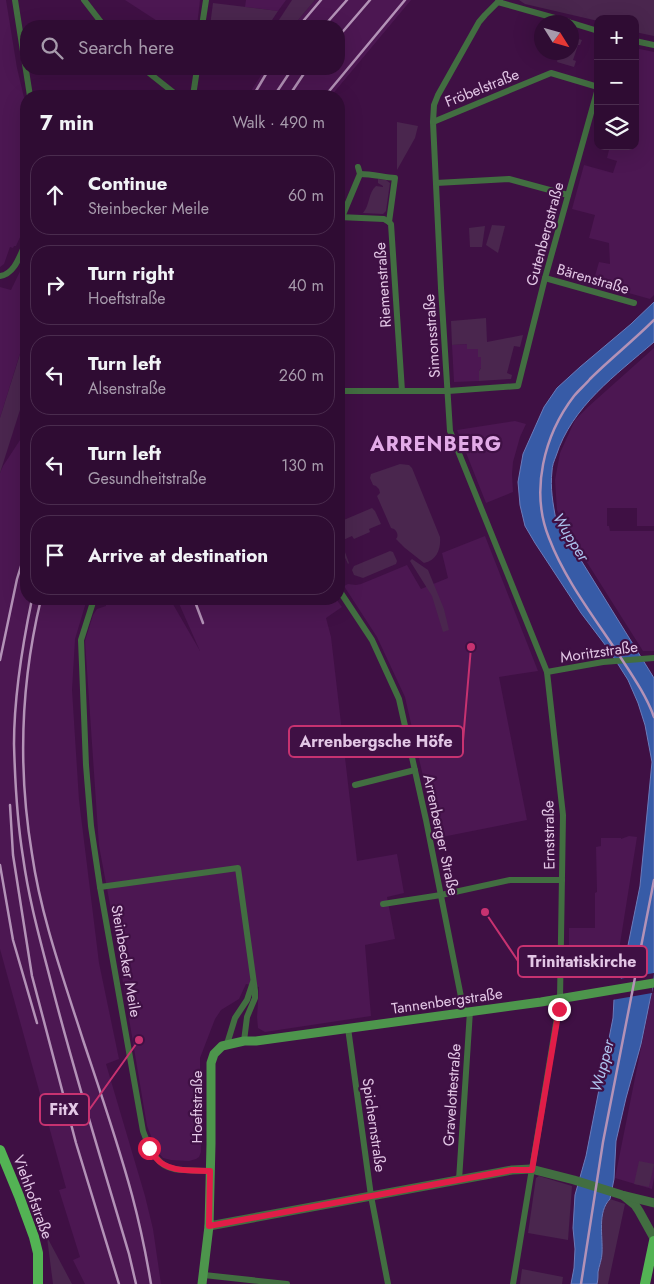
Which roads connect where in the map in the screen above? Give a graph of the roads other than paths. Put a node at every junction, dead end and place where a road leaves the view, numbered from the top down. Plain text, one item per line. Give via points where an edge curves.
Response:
1 (15, 0) edge
2 (84, 0) edge
3 (206, 0) edge
4 (499, 1) edge
5 (544, 15) edge
6 (99, 20) edge
7 (203, 20) edge
8 (579, 26) edge
9 (20, 30) edge
10 (594, 30) edge
11 (639, 42) edge
12 (654, 45) edge
13 (28, 75) edge
14 (152, 75) edge
15 (196, 75) edge
16 (594, 87) edge
17 (30, 90) edge
18 (170, 90) edge
19 (194, 90) edge
20 (594, 102) edge
21 (434, 122) junction
22 (358, 167) dead end
23 (360, 174) junction
24 (436, 183) junction
25 (568, 195) junction
26 (345, 206) edge
27 (345, 217) edge
28 (389, 222) junction
29 (20, 254) edge
30 (0, 276) edge
31 (545, 278) junction
32 (634, 303) dead end
33 (345, 390) edge
34 (402, 391) junction
35 (448, 391) junction
36 (345, 600) edge
37 (92, 605) edge
38 (654, 658) edge
39 (547, 672) junction
40 (415, 770) junction
41 (355, 785) dead end
42 (562, 880) junction
43 (100, 887) junction
44 (441, 895) junction
45 (383, 904) dead end
46 (254, 980) junction
47 (654, 983) edge
48 (560, 999) junction
49 (467, 1012) junction
50 (348, 1028) junction
51 (244, 1041) junction
52 (228, 1044) junction
53 (1, 1156) edge
54 (532, 1170) junction
55 (210, 1171) junction
56 (460, 1180) junction
57 (622, 1195) junction
58 (372, 1196) junction
59 (654, 1203) edge
60 (209, 1226) junction
61 (654, 1243) edge
62 (203, 1280) edge
63 (38, 1284) edge
64 (287, 1284) edge
65 (388, 1284) edge
66 (513, 1284) edge
67 (645, 1284) edge

1 - 9 street
2 - 6 street
3 - 7 street
4 - 5 street
4 - 21 street, Simonsstraße via 479,22 438,95
8 - 10 street
11 - 12 street
13 - 17 street
14 - 18 street
15 - 19 street
16 - 21 street, Fröbelstraße via 551,73
20 - 25 street, Gutenbergstraße
21 - 24 street, Simonsstraße
22 - 23 street
23 - 26 street
23 - 28 street, Riemenstraße via 395,178
24 - 25 street via 509,179
24 - 35 street, Simonsstraße
25 - 31 street, Gutenbergstraße
27 - 28 street
28 - 34 street, Riemenstraße
29 - 30 street via 12,271
31 - 32 street, Bärenstraße
31 - 35 street, Gutenbergstraße via 518,386
33 - 34 street
34 - 35 street
35 - 39 street, Simonsstraße via 450,431
36 - 40 street, Arrenberger Straße via 372,640 399,698
37 - 43 street, Steinbecker Meile via 81,640 88,790
38 - 39 street, Moritzstraße via 603,662
39 - 42 street, Ernststraße via 563,815
40 - 41 street
40 - 44 street, Arrenberger Straße
42 - 44 street via 510,880
42 - 48 street, Ernststraße
43 - 46 street, Steinbecker Meile via 238,868
43 - 55 street, Steinbecker Meile via 143,1131 149,1148 162,1164 172,1168
44 - 45 street
44 - 49 street, Arrenberger Straße
46 - 51 street, Steinbecker Meile via 256,991 247,1017
46 - 52 street, Steinbecker Meile via 247,1000 235,1018
47 - 48 main road, Tannenbergstraße
48 - 49 main road, Tannenbergstraße
48 - 54 street, Ernststraße
49 - 50 main road, Tannenbergstraße
49 - 56 street, Gravelottestraße
50 - 51 main road, Tannenbergstraße
50 - 58 street, Spichernstraße
51 - 52 main road
52 - 55 main road, Hoeftstraße via 218,1049 211,1063
53 - 63 main road, Viehhofstraße via 34,1237 38,1253
54 - 56 street via 512,1170
54 - 57 street
54 - 66 street, Ernststraße
55 - 60 main road, Hoeftstraße
56 - 58 street
57 - 59 street
57 - 61 street via 640,1211
58 - 60 street
58 - 65 street, Spichernstraße
60 - 62 main road, Hoeftstraße
61 - 67 main road
62 - 64 street

